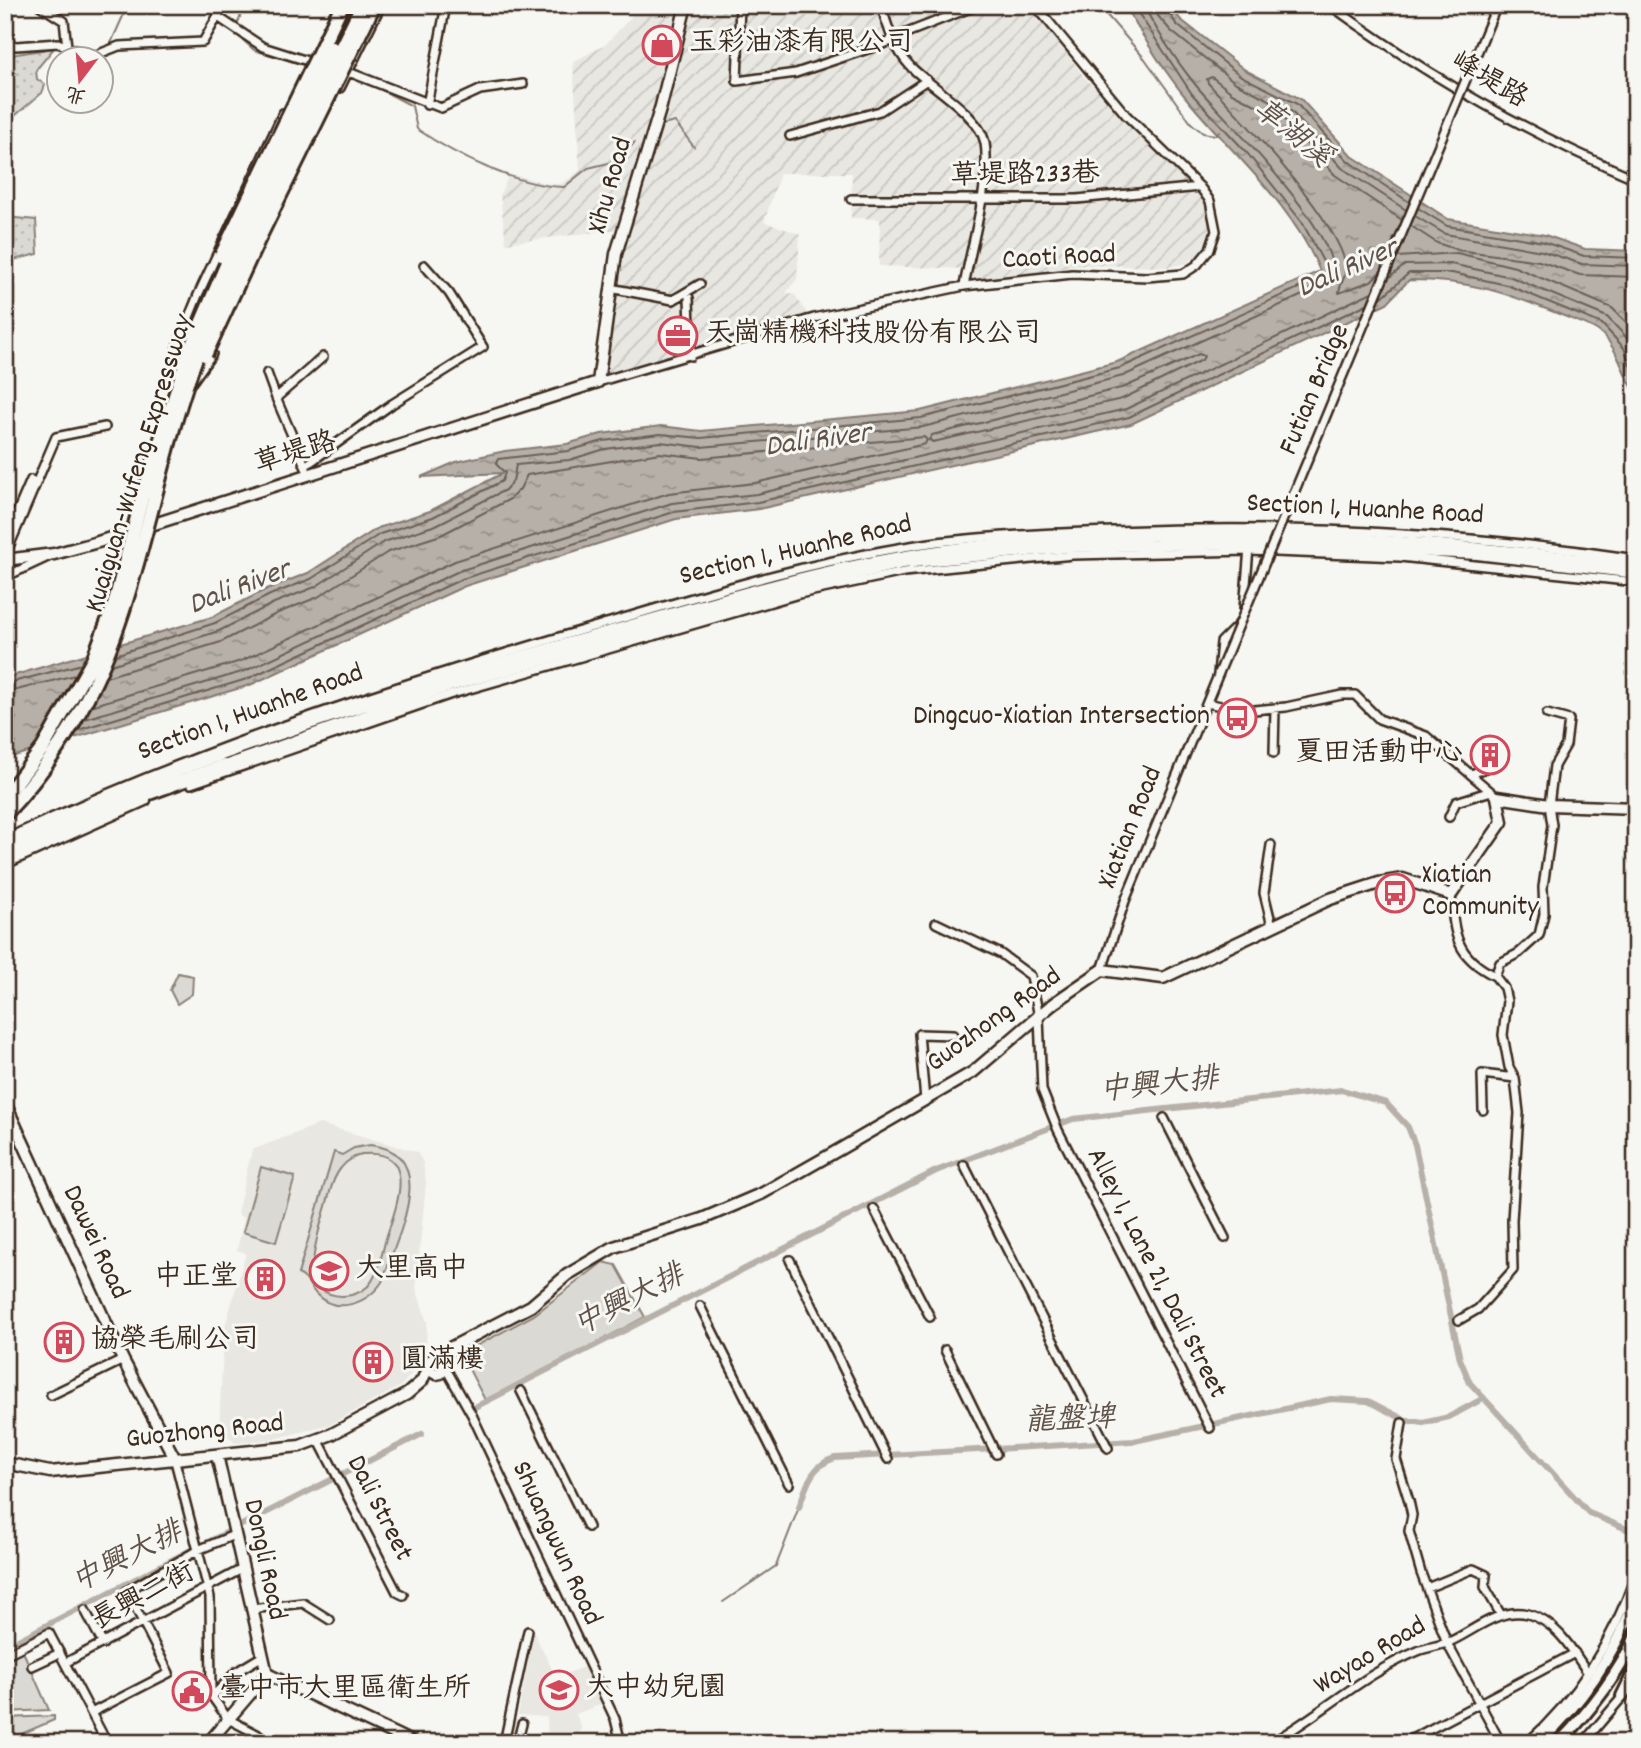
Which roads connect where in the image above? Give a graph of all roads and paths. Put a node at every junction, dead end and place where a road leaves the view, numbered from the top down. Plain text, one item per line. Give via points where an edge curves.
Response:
1 (39, 5) edge
2 (224, 5) edge
3 (336, 5) edge
4 (342, 5) edge
5 (352, 5) edge
6 (364, 5) edge
7 (374, 5) edge
8 (381, 5) edge
9 (446, 5) edge
10 (686, 5) edge
11 (740, 5) edge
12 (881, 5) edge
13 (978, 5) edge
14 (1035, 5) edge
15 (1330, 5) edge
16 (1497, 5) edge
17 (218, 17) junction
18 (891, 40) junction
19 (5, 43) edge
20 (67, 46) joint
21 (116, 47) edge
22 (309, 61) junction
23 (320, 68) junction
24 (348, 71) junction
25 (334, 72) junction
26 (927, 80) junction
27 (523, 83) dead end
28 (427, 105) junction
29 (790, 136) dead end
30 (1636, 179) edge
31 (1200, 187) junction
32 (851, 200) dead end
33 (980, 200) junction
34 (218, 248) junction
35 (228, 254) junction
36 (245, 265) junction
37 (424, 265) dead end
38 (700, 284) dead end
39 (964, 286) junction
40 (610, 288) junction
41 (689, 298) dead end
42 (691, 356) junction
43 (323, 357) dead end
44 (267, 373) dead end
45 (598, 382) junction
46 (182, 385) junction
47 (276, 398) junction
48 (105, 427) dead end
49 (307, 470) junction
50 (31, 480) dead end
51 (147, 525) junction
52 (132, 531) junction
53 (1249, 539) junction
54 (5, 540) edge
55 (54, 554) junction
56 (5, 558) edge
57 (1636, 559) edge
58 (1636, 566) edge
59 (1636, 573) edge
60 (5, 577) edge
61 (1636, 582) edge
62 (1218, 674) junction
63 (1207, 703) junction
64 (1275, 708) junction
65 (1547, 714) dead end
66 (1274, 753) dead end
67 (1501, 761) dead end
68 (223, 766) junction
69 (1472, 775) junction
70 (1492, 794) junction
71 (5, 797) edge
72 (154, 797) junction
73 (1549, 805) junction
74 (1636, 808) edge
75 (5, 814) edge
76 (1449, 817) dead end
77 (5, 839) edge
78 (1271, 845) dead end
79 (5, 847) edge
80 (5, 856) edge
81 (5, 863) edge
82 (1451, 895) junction
83 (936, 923) dead end
84 (1272, 926) junction
85 (1102, 971) junction
86 (1495, 976) junction
87 (1039, 1017) junction
88 (953, 1035) dead end
89 (1515, 1078) junction
90 (925, 1100) junction
91 (5, 1103) edge
92 (1483, 1110) dead end
93 (1164, 1118) dead end
94 (964, 1165) dead end
95 (874, 1209) dead end
96 (1225, 1238) dead end
97 (790, 1260) dead end
98 (700, 1306) dead end
99 (930, 1317) dead end
100 (1459, 1320) dead end
101 (945, 1350) dead end
102 (123, 1360) junction
103 (443, 1363) junction
104 (521, 1391) dead end
105 (51, 1395) dead end
106 (1402, 1423) dead end
107 (1210, 1428) dead end
108 (318, 1439) junction
109 (1108, 1448) dead end
110 (996, 1454) dead end
111 (217, 1455) junction
112 (174, 1457) junction
113 (888, 1459) dead end
114 (5, 1463) edge
115 (789, 1484) dead end
116 (588, 1527) dead end
117 (234, 1532) junction
118 (198, 1550) junction
119 (242, 1569) junction
120 (1636, 1574) edge
121 (208, 1587) junction
122 (1427, 1588) junction
123 (403, 1595) dead end
124 (1636, 1599) edge
125 (251, 1609) junction
126 (85, 1610) dead end
127 (1501, 1615) junction
128 (330, 1620) dead end
129 (143, 1622) junction
130 (528, 1630) dead end
131 (1636, 1636) edge
132 (1447, 1643) junction
133 (103, 1644) junction
134 (60, 1653) junction
135 (1575, 1653) junction
136 (5, 1655) edge
137 (261, 1657) junction
138 (65, 1663) junction
139 (32, 1666) dead end
140 (1636, 1668) edge
141 (1588, 1673) junction
142 (267, 1674) junction
143 (1636, 1681) edge
144 (1622, 1696) junction
145 (212, 1697) junction
146 (1481, 1703) junction
147 (91, 1713) junction
148 (228, 1719) junction
149 (522, 1724) dead end
150 (399, 1740) edge
151 (107, 1743) edge
152 (208, 1743) edge
153 (274, 1743) edge
154 (414, 1743) edge
155 (504, 1743) edge
156 (517, 1743) edge
157 (621, 1743) edge
158 (1271, 1743) edge
159 (1404, 1743) edge
160 (1501, 1743) edge
161 (1527, 1743) edge
162 (1538, 1743) edge
163 (1559, 1743) edge
164 (1583, 1743) edge

1 - 20 street via 64,21
2 - 17 street
3 - 22 street
4 - 46 highway, bridge via 203,296 190,331
5 - 23 street
5 - 46 highway, Kuaiguan-Wufeng Expressway, bridge via 230,256
6 - 25 street
6 - 46 highway, Kuaiguan-Wufeng Expressway, bridge
7 - 46 highway, bridge via 209,348
8 - 24 street
9 - 28 street
10 - 40 street, Xihu Road
11 - 18 street via 737,81 796,73
12 - 18 street
13 - 18 street
14 - 31 street, Caoti Road via 1126,116
15 - 30 street, 峰堤路 via 1468,97
16 - 62 street, Futian Bridge, bridge
17 - 21 street via 203,42
17 - 22 street via 263,47
18 - 26 street
19 - 20 street
22 - 23 street
22 - 34 street
23 - 25 street
23 - 35 street
24 - 25 street
24 - 28 street
24 - 36 street
25 - 36 street
26 - 29 street via 880,111
26 - 33 street via 981,131 986,167
27 - 28 street via 480,90 441,108
31 - 33 street, 草堤路233巷 via 1077,199
31 - 39 street, Caoti Road via 1214,209 1216,231 1205,257 1183,274 1072,274
32 - 33 street, 草堤路233巷
33 - 39 street
34 - 35 street
34 - 46 street via 177,347
35 - 36 street
35 - 46 street
36 - 46 street
37 - 49 street via 449,293 483,347 392,404
38 - 40 street via 673,300
39 - 42 street, Caoti Road via 814,318
40 - 45 street, Xihu Road
41 - 42 street
42 - 45 street, Caoti Road
43 - 47 street
44 - 47 street
45 - 49 street, 草堤路
46 - 51 street
46 - 52 street
46 - 71 highway, Kuaiguan-Wufeng Expressway, bridge via 93,660 70,706
46 - 75 highway, Kuaiguan-Wufeng Expressway, bridge via 123,607 103,663 81,711 36,778
47 - 49 street
48 - 56 street via 56,437
49 - 51 street, 草堤路
50 - 54 street
51 - 52 street, 草堤路
52 - 55 street, 草堤路
53 - 57 street, Section 1, Huanhe Road via 1475,538
53 - 58 street, Section 1, Huanhe Road via 1455,545
53 - 59 street, Section 1, Huanhe Road via 1465,553
53 - 61 street, Section 1, Huanhe Road
53 - 62 street via 1245,608 1239,624 1221,642
53 - 68 street, Section 1, Huanhe Road via 969,554 868,571 450,686
53 - 72 street, Section 1, Huanhe Road via 975,563 810,591 449,695
53 - 77 street, Section 1, Huanhe Road via 1033,534 937,542 762,579 421,678 300,719 139,778
53 - 79 street, Section 1, Huanhe Road via 1145,536 990,545 795,578 489,666 302,728 140,785
55 - 56 street, 草堤路
55 - 60 street
62 - 63 street, Xiatian Road
63 - 64 street via 1244,711
63 - 85 street, Xiatian Road via 1125,901
64 - 66 street
64 - 69 street via 1355,695 1379,719 1426,736
65 - 73 street via 1569,720 1566,745 1553,766
67 - 69 street
68 - 72 street, Section 1, Huanhe Road
68 - 80 highway via 91,814
69 - 70 street
70 - 73 street
70 - 76 street via 1457,802
70 - 82 street via 1502,822
72 - 81 street, Section 1, Huanhe Road
73 - 74 street
73 - 86 street via 1552,825 1539,935 1500,962
78 - 84 street via 1264,893
82 - 84 street, Guozhong Road via 1403,880 1379,883
82 - 86 street via 1453,923 1467,958
83 - 87 street, Alley 1, Lane 21, Dali Street via 1001,954 1031,976
84 - 85 street, Guozhong Road via 1163,978
85 - 87 street, Guozhong Road
86 - 89 street via 1507,1001 1503,1035 1508,1067
87 - 90 street, Guozhong Road via 973,1072
87 - 107 street, Alley 1, Lane 21, Dali Street via 1042,1090 1058,1130
88 - 90 street via 919,1034
89 - 92 street via 1482,1074
89 - 100 street via 1519,1113 1513,1270 1478,1309
90 - 103 street, Guozhong Road via 763,1193 702,1219 614,1247 567,1275 531,1306 450,1348
91 - 102 street, Dawei Road
93 - 96 street
94 - 109 street
95 - 99 street
97 - 113 street
98 - 115 street
101 - 110 street
102 - 105 street
102 - 112 street, Dawei Road
103 - 108 street, Guozhong Road via 431,1360 422,1381 407,1394
103 - 157 street, Shuangwun Road via 615,1719
104 - 116 street
106 - 122 street, Wayao Road via 1396,1459 1412,1516 1409,1531
108 - 111 street, Guozhong Road via 279,1451
108 - 123 street, Dali Street via 397,1592
111 - 112 street, Guozhong Road
111 - 117 street, Dongli Road
112 - 114 street, Guozhong Road via 50,1472
112 - 118 street, Dawei Road
117 - 118 street
117 - 119 street, Dongli Road
118 - 121 street, Dawei Road
118 - 129 street via 127,1591
119 - 121 street, 長興二街
119 - 125 street, Dongli Road
120 - 141 street
121 - 129 street, 長興二街
121 - 145 street, Dawei Road
122 - 127 street via 1481,1570
122 - 132 street, Wayao Road
124 - 162 main road via 1595,1678
125 - 128 street via 303,1603
125 - 137 street, Dongli Road
126 - 133 street
127 - 132 street
127 - 135 street via 1515,1612 1540,1618
129 - 133 street, 長興二街
129 - 147 street via 169,1673
130 - 155 street
131 - 163 main road via 1591,1709
132 - 146 street
132 - 158 street, Wayao Road via 1393,1664
133 - 138 street, 長興二街
134 - 136 street via 49,1633
134 - 138 street
134 - 139 street
135 - 141 street
135 - 146 street
137 - 142 street, Dongli Road
137 - 145 street via 236,1672
138 - 147 street
140 - 144 main road
141 - 161 street
142 - 148 street
142 - 150 street
143 - 144 street
144 - 164 street
145 - 148 street
146 - 159 street
146 - 160 street
147 - 151 street
148 - 152 street
148 - 153 street
149 - 156 street
150 - 154 street

